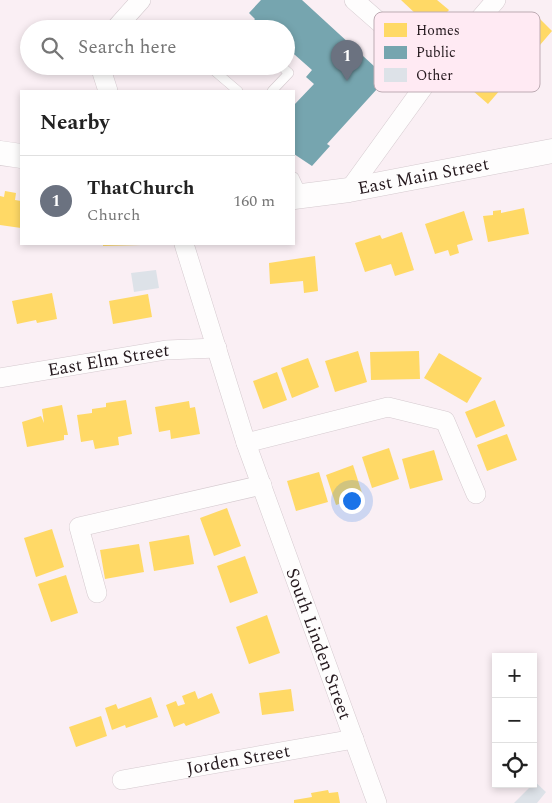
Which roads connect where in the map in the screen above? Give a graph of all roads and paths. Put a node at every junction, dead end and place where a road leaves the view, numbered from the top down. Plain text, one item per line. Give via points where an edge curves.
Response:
1 (142, 0) edge
2 (354, 0) edge
3 (496, 0) edge
4 (486, 12) edge
5 (374, 18) edge
6 (123, 20) edge
7 (103, 75) edge
8 (219, 75) edge
9 (287, 75) edge
10 (108, 90) edge
11 (237, 90) edge
12 (273, 90) edge
13 (420, 92) edge
14 (552, 151) edge
15 (0, 152) edge
16 (20, 156) edge
17 (297, 190) edge
18 (349, 190) junction
19 (184, 245) edge
20 (217, 348) junction
21 (0, 378) edge
22 (246, 443) junction
23 (262, 485) junction
24 (476, 494) dead end
25 (97, 593) dead end
26 (354, 739) junction
27 (122, 780) dead end
28 (377, 803) edge

1 - 6 street
2 - 5 street
3 - 4 street
7 - 10 street
8 - 11 lane
9 - 12 lane
13 - 18 street
14 - 18 street, East Main Street
15 - 16 street
17 - 18 street, East Main Street
19 - 20 street, South Linden Street
20 - 21 street, East Elm Street via 166,350
20 - 22 street, South Linden Street
22 - 23 street, South Linden Street
22 - 24 street via 388,407 446,421
23 - 25 street via 79,527
23 - 26 street, South Linden Street
26 - 27 street, Jorden Street
26 - 28 street, South Linden Street

